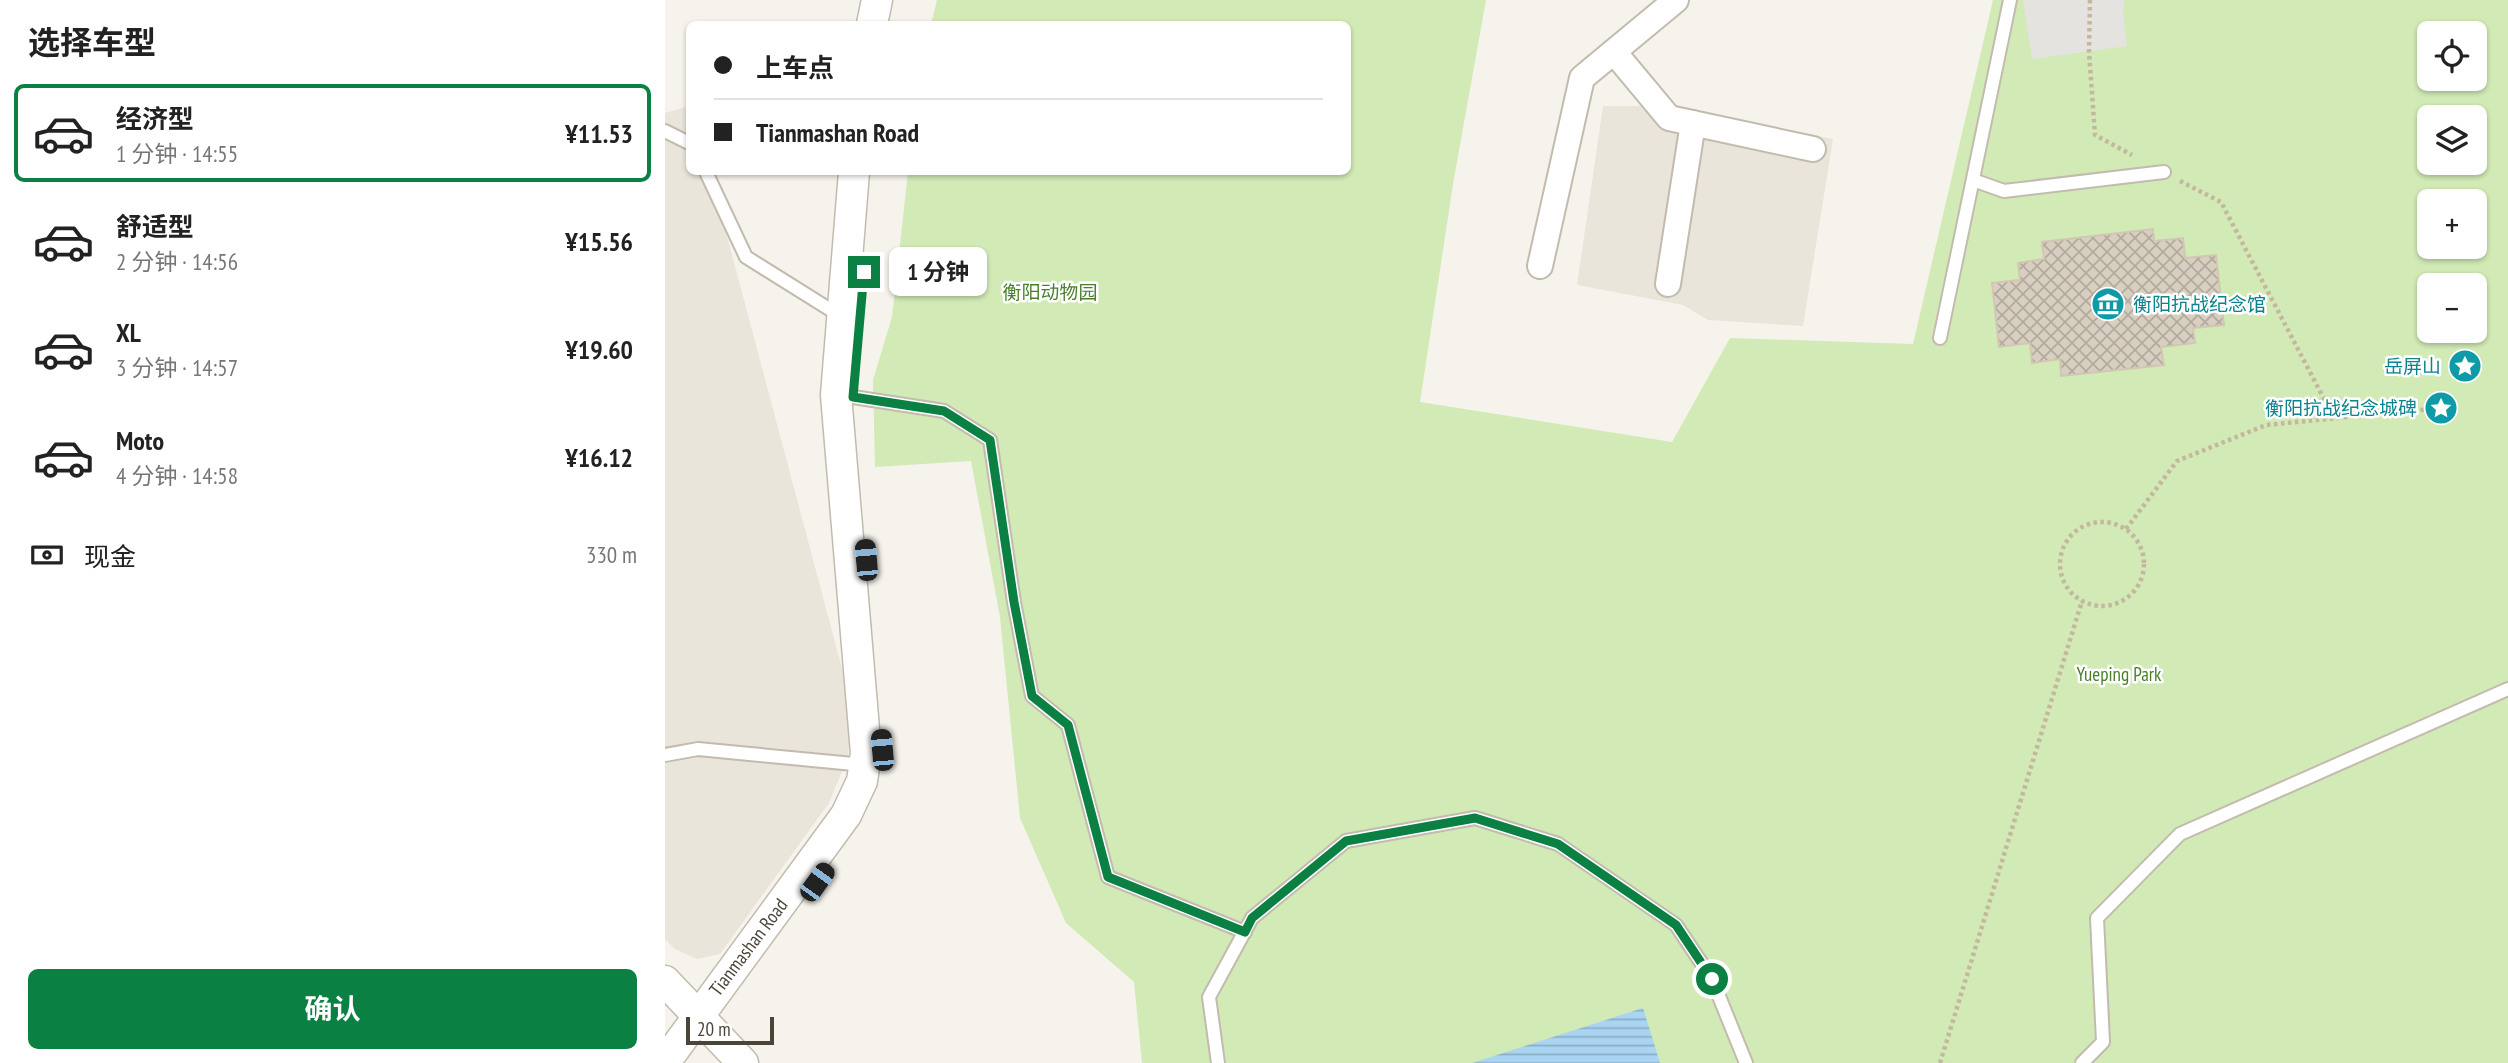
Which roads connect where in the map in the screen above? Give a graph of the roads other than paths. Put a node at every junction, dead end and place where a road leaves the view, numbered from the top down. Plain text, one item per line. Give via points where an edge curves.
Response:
1 (877, 0) edge
2 (895, 0) edge
3 (1676, 0) edge
4 (2010, 0) edge
5 (873, 21) edge
6 (892, 21) edge
7 (1614, 52) junction
8 (1693, 123) junction
9 (665, 131) edge
10 (686, 142) edge
11 (1813, 149) dead end
12 (2164, 172) road end
13 (707, 175) edge
14 (854, 175) edge
15 (873, 175) edge
16 (1973, 180) junction
17 (1540, 266) dead end
18 (1668, 284) dead end
19 (842, 317) junction
20 (1940, 338) dead end
21 (853, 397) junction
22 (2508, 689) edge
23 (665, 755) edge
24 (864, 765) junction
25 (1245, 932) junction
26 (665, 981) edge
27 (665, 1008) edge
28 (700, 1041) edge
29 (665, 1062) edge
30 (743, 1063) edge
31 (1218, 1063) edge
32 (1746, 1063) edge
33 (2082, 1063) edge

1 - 5 street
2 - 6 street
3 - 7 street
4 - 16 lane
7 - 8 street via 1669,118
7 - 17 street via 1582,78
8 - 11 street
8 - 18 street
9 - 10 lane
12 - 16 lane via 2004,191
13 - 19 lane via 746,257
14 - 19 street, Tianmashan Road
15 - 21 street, Tianmashan Road
16 - 20 lane
19 - 24 street, Tianmashan Road via 836,395
21 - 25 lane via 944,411 990,440 1032,696 1068,725 1108,877
21 - 28 street, Tianmashan Road via 882,750 878,785 863,819
22 - 33 lane via 2180,834 2097,918 2103,1042
23 - 24 lane via 698,750
24 - 28 street, Tianmashan Road via 846,815
25 - 31 lane via 1209,997
25 - 32 lane via 1252,918 1346,841 1475,818 1558,844 1676,925 1712,979
26 - 28 street
27 - 28 street
28 - 29 street, Tianmashan Road
28 - 30 street

